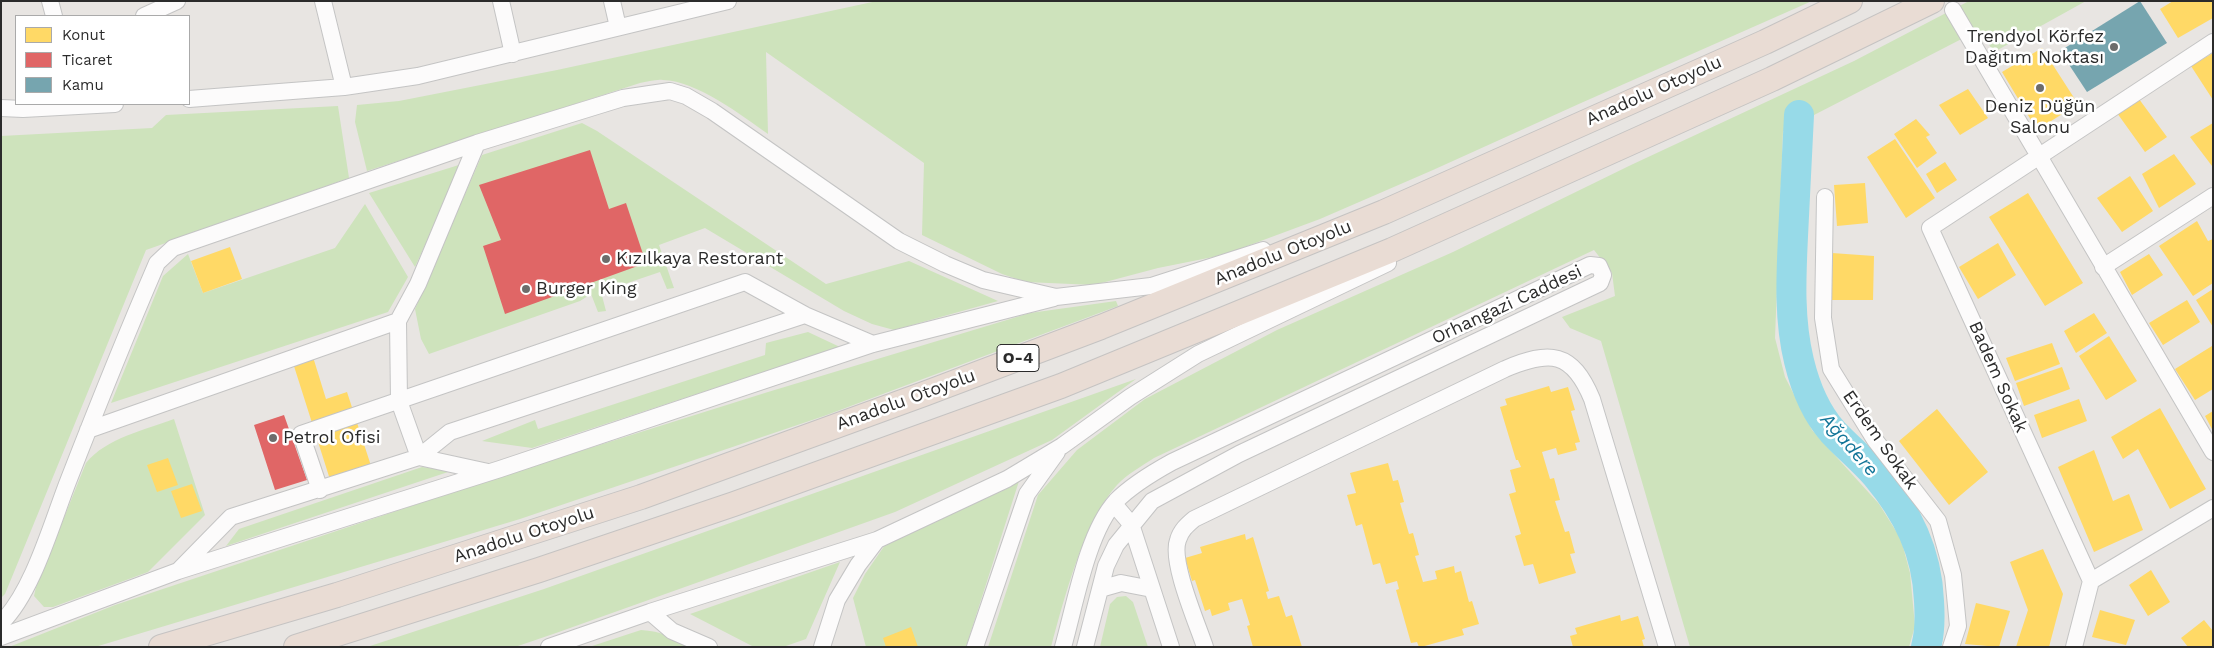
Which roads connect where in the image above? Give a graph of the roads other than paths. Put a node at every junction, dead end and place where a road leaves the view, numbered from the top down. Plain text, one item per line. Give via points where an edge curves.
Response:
1 (50, 1) edge
2 (177, 1) edge
3 (323, 1) edge
4 (501, 1) edge
5 (612, 1) edge
6 (728, 1) edge
7 (1850, 1) edge
8 (1942, 6) edge
9 (54, 15) edge
10 (146, 15) edge
11 (618, 27) junction
12 (2213, 42) edge
13 (513, 54) junction
14 (344, 87) junction
15 (190, 98) edge
16 (73, 105) edge
17 (1, 108) edge
18 (24, 109) junction
19 (1, 118) edge
20 (1650, 134) junction
21 (477, 144) junction
22 (2037, 156) junction
23 (1825, 197) dead end
24 (2211, 201) edge
25 (1384, 212) junction
26 (2103, 267) junction
27 (1056, 297) junction
28 (805, 315) junction
29 (398, 321) junction
30 (873, 344) junction
31 (399, 401) junction
32 (88, 430) junction
33 (1062, 446) junction
34 (2213, 452) edge
35 (419, 457) junction
36 (490, 472) junction
37 (320, 490) junction
38 (1114, 504) junction
39 (2213, 508) edge
40 (1131, 524) junction
41 (877, 540) junction
42 (178, 571) junction
43 (2091, 581) junction
44 (1100, 589) junction
45 (1152, 589) junction
46 (650, 612) junction
47 (1, 623) edge
48 (1, 637) edge
49 (161, 647) edge
50 (296, 647) edge
51 (549, 647) edge
52 (708, 647) edge
53 (822, 647) edge
54 (975, 647) edge
55 (1063, 647) edge
56 (1085, 647) edge
57 (1171, 647) edge
58 (1205, 647) edge
59 (1667, 647) edge
60 (1951, 647) edge
61 (2074, 647) edge

1 - 9 street
2 - 10 street
3 - 14 street
4 - 13 street
5 - 11 street
6 - 11 street
7 - 25 highway, Anadolu Otoyolu / O-4
8 - 20 highway, Anadolu Otoyolu / O-4
8 - 22 street
11 - 13 street
12 - 22 street
13 - 14 street via 418,76
14 - 15 street
16 - 18 street
17 - 18 street
18 - 19 street
20 - 33 street via 1198,354
20 - 50 highway, Anadolu Otoyolu / O-4 via 1392,250 1061,386 734,504
21 - 27 street via 623,98 670,91 712,111 899,241 983,280
21 - 29 street via 418,284
21 - 32 street via 173,248 156,263
22 - 26 street
22 - 43 street, Badem Sokak via 1930,228
23 - 60 street, Erdem Sokak via 1822,318 1831,369 1875,440 1938,521 1952,574 1958,626
24 - 26 street
25 - 27 street via 1151,286
25 - 49 highway, Anadolu Otoyolu / O-4 via 1101,327 676,485 337,595
26 - 34 street
27 - 30 street
28 - 30 street
28 - 31 street via 745,282
28 - 35 street via 450,432
29 - 31 street
29 - 32 street
30 - 36 street
31 - 35 street
31 - 37 street via 301,434
32 - 47 street via 29,581 12,613
33 - 41 street via 1007,479
33 - 54 street via 1027,494
35 - 36 street
35 - 37 street
36 - 42 street
37 - 42 street via 231,517
38 - 40 street
38 - 40 street, Orhangazi Caddesi via 1144,478 1172,462 1590,266 1599,266 1603,275 1600,282 1239,454 1152,501
38 - 55 street, Orhangazi Caddesi via 1090,546
39 - 43 street
40 - 44 street via 1106,566
40 - 45 street
41 - 46 street
41 - 53 street via 838,600
42 - 48 street
43 - 61 street
44 - 45 street via 1122,583
44 - 56 street
45 - 57 street
46 - 51 street
46 - 52 street via 672,631
58 - 59 street via 1176,557 1177,541 1183,529 1194,519 1505,369 1527,360 1547,358 1562,360 1576,368 1585,382

